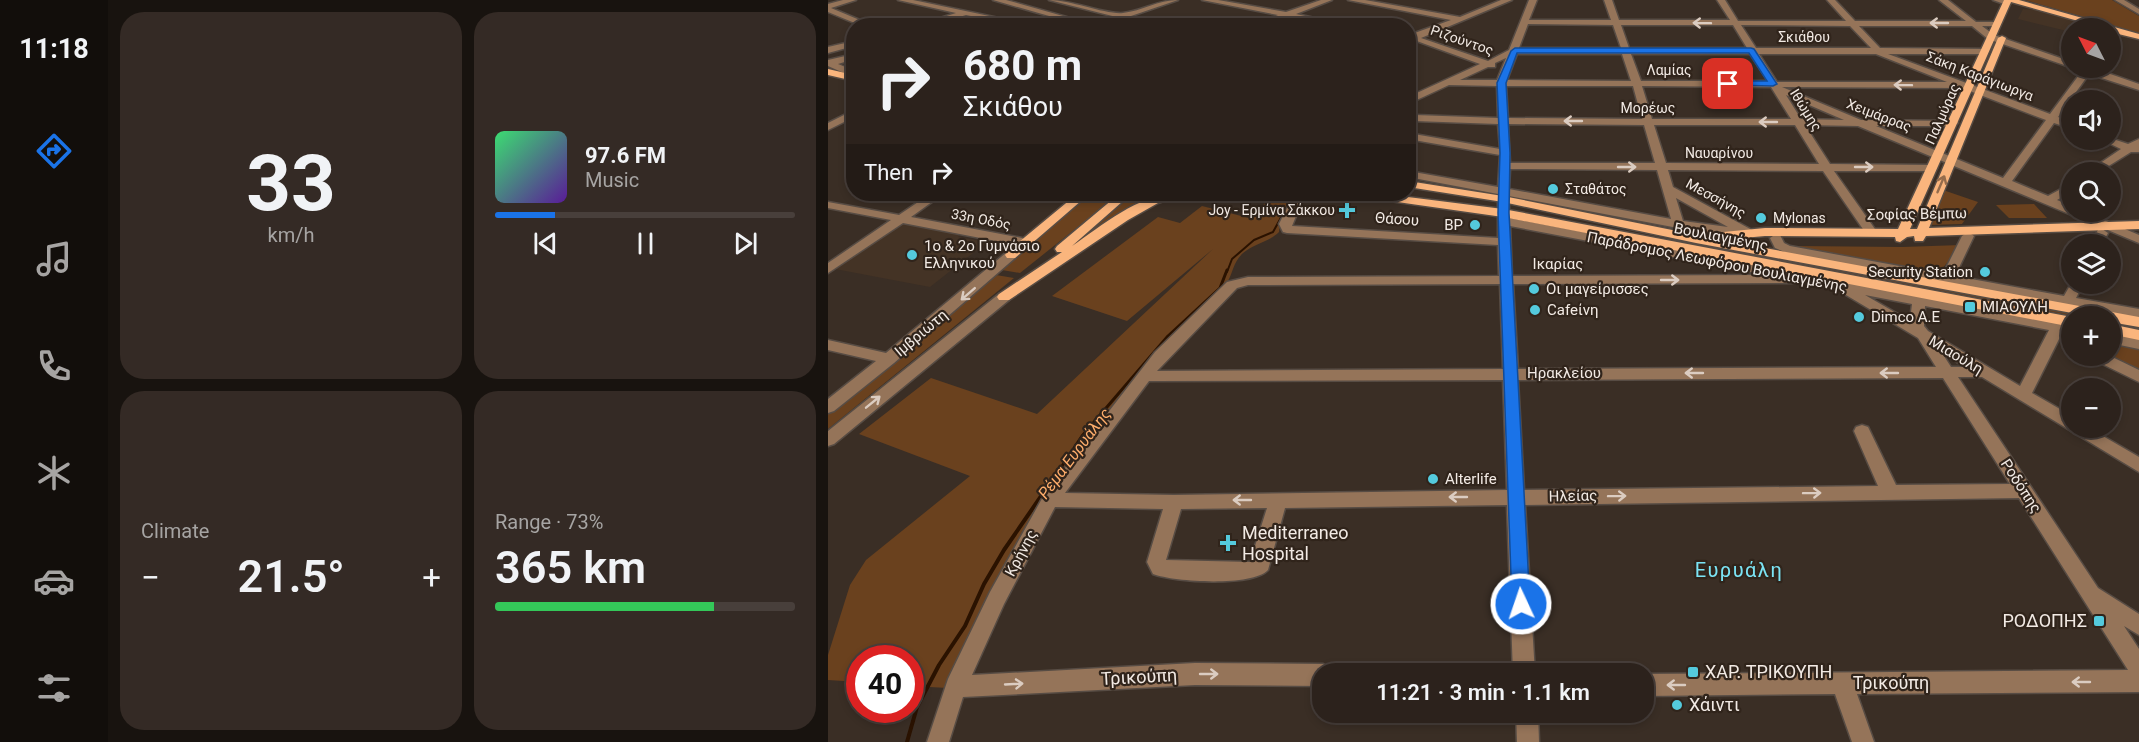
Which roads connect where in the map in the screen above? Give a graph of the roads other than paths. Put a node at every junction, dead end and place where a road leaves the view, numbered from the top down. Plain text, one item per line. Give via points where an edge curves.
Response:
1 (852, 0) edge
2 (902, 0) edge
3 (1053, 0) edge
4 (1174, 0) edge
5 (1206, 0) edge
6 (1253, 0) edge
7 (1328, 0) edge
8 (1352, 0) edge
9 (1489, 0) edge
10 (1608, 0) edge
11 (1721, 0) edge
12 (1831, 0) edge
13 (1943, 0) edge
14 (2119, 0) edge
15 (1005, 1) edge
16 (2008, 1) edge
17 (1507, 2) edge
18 (1532, 4) edge
19 (1237, 6) junction
20 (1521, 6) dead end
21 (828, 7) edge
22 (968, 12) junction
23 (2139, 12) edge
24 (1287, 15) junction
25 (1119, 17) junction
26 (852, 18) edge
27 (947, 18) edge
28 (996, 18) edge
29 (1066, 18) edge
30 (1116, 18) edge
31 (1124, 18) edge
32 (1279, 18) edge
33 (1304, 18) edge
34 (2071, 18) edge
35 (1460, 19) junction
36 (1525, 22) junction
37 (1617, 22) junction
38 (1735, 23) junction
39 (1853, 23) junction
40 (1972, 23) junction
41 (1997, 24) junction
42 (2121, 32) edge
43 (1416, 36) edge
44 (2139, 37) edge
45 (1416, 40) edge
46 (1996, 40) junction
47 (846, 45) edge
48 (828, 50) edge
49 (1626, 50) junction
50 (1515, 51) junction
51 (1751, 51) junction
52 (1878, 51) junction
53 (1985, 51) junction
54 (846, 59) edge
55 (2061, 61) edge
56 (1488, 63) junction
57 (829, 66) edge
58 (1506, 69) junction
59 (846, 74) edge
60 (2079, 78) edge
61 (2114, 78) edge
62 (828, 82) edge
63 (1449, 83) junction
64 (1501, 83) junction
65 (1637, 84) junction
66 (1774, 86) junction
67 (846, 87) edge
68 (1965, 87) junction
69 (2139, 87) edge
70 (1979, 92) junction
71 (1422, 108) edge
72 (828, 114) edge
73 (846, 116) edge
74 (846, 119) edge
75 (2052, 119) junction
76 (1504, 121) junction
77 (1648, 121) junction
78 (2061, 122) edge
79 (1798, 123) junction
80 (1856, 123) junction
81 (1953, 123) junction
82 (831, 125) edge
83 (1416, 137) edge
84 (2121, 143) edge
85 (2136, 147) edge
86 (1505, 153) junction
87 (1939, 154) junction
88 (1951, 159) junction
89 (2110, 162) edge
90 (1505, 166) junction
91 (1662, 168) junction
92 (1826, 168) junction
93 (1932, 168) junction
94 (1416, 178) edge
95 (2006, 181) junction
96 (1416, 187) edge
97 (1669, 189) junction
98 (2061, 193) edge
99 (2049, 200) junction
100 (928, 201) edge
101 (1060, 201) edge
102 (1075, 201) edge
103 (1117, 201) edge
104 (1154, 201) edge
105 (1296, 201) edge
106 (1407, 201) edge
107 (828, 205) edge
108 (2061, 205) edge
109 (1504, 216) junction
110 (902, 218) junction
111 (2088, 222) edge
112 (1678, 224) junction
113 (2139, 225) edge
114 (1871, 232) junction
115 (2123, 232) junction
116 (2139, 232) edge
117 (1749, 233) junction
118 (2061, 234) edge
119 (2102, 234) edge
120 (1902, 235) junction
121 (1920, 235) junction
122 (2061, 235) edge
123 (1968, 237) junction
124 (1776, 238) junction
125 (1696, 239) junction
126 (2139, 239) edge
127 (1022, 242) junction
128 (1750, 248) junction
129 (1011, 255) junction
130 (1729, 256) junction
131 (828, 269) edge
132 (1947, 278) junction
133 (1804, 279) junction
134 (1507, 281) junction
135 (1239, 282) joint
136 (1841, 286) joint
137 (2072, 294) edge
138 (1004, 297) junction
139 (1872, 297) junction
140 (2069, 300) junction
141 (1919, 301) junction
142 (2061, 308) edge
143 (2139, 314) edge
144 (2121, 319) edge
145 (2139, 322) edge
146 (2061, 326) edge
147 (2061, 326) edge
148 (2121, 331) edge
149 (2061, 333) edge
150 (1922, 334) junction
151 (2139, 334) edge
152 (2121, 340) edge
153 (2139, 344) edge
154 (828, 345) edge
155 (889, 360) junction
156 (2118, 366) edge
157 (1985, 372) junction
158 (1947, 373) junction
159 (1511, 374) junction
160 (1143, 376) junction
161 (2139, 377) edge
162 (2023, 395) junction
163 (828, 407) edge
164 (2061, 417) edge
165 (1862, 431) dead end
166 (2094, 438) edge
167 (828, 440) edge
168 (2139, 465) edge
169 (2024, 491) junction
170 (1890, 492) junction
171 (1516, 497) junction
172 (1050, 500) junction
173 (1278, 500) junction
174 (1174, 502) junction
175 (2090, 592) junction
176 (2139, 625) edge
177 (1524, 663) edge
178 (2139, 668) edge
179 (1312, 675) edge
180 (2139, 681) edge
181 (1842, 683) junction
182 (1654, 685) edge
183 (956, 687) junction
184 (1527, 723) edge
185 (938, 742) edge
186 (1528, 742) edge
187 (1863, 742) edge

1 - 21 street
2 - 22 street
3 - 25 street
4 - 25 street
5 - 19 street
6 - 19 street
7 - 24 street
8 - 35 street
9 - 17 street
10 - 37 street, Μεσσήνης
11 - 38 street, Ιθώμης
12 - 39 street
13 - 40 street
14 - 23 street
15 - 22 street
15 - 29 street
16 - 34 main road
16 - 41 main road, Παλμύρας
16 - 46 main road, Παλμύρας
17 - 35 street
18 - 20 street
18 - 36 street
19 - 24 street
21 - 26 street
22 - 27 street
22 - 28 street
24 - 32 street
24 - 33 street
25 - 30 street
25 - 31 street
35 - 43 street
36 - 37 street
36 - 50 street
38 -> 37 street
37 - 49 street, Μεσσήνης
38 - 39 street
38 - 51 street, Ιθώμης
40 -> 39 street
39 - 52 street
40 - 41 street
40 - 46 street
41 - 46 main road, Παλμύρας
42 - 44 main road
45 - 56 street, Ριζούντος
46 - 53 main road, Παλμύρας
46 - 55 street
46 - 70 main road, Παλμύρας
47 - 48 street
49 - 50 street, Σκιάθου
49 - 51 street, Σκιάθου
49 - 65 street, Μεσσήνης
50 - 56 street
50 - 58 street
51 - 52 street, Σκιάθου
51 - 66 street, Ιθώμης
52 - 53 street, Σκιάθου
52 - 68 street, Σάκη Καράγιωργα
53 - 68 main road, Παλμύρας
54 - 57 street
56 - 58 street, Ριζούντος
56 - 63 street
57 - 59 main road
58 - 64 street
60 - 75 street
61 - 69 street
62 - 67 main road
63 - 64 street, Λαμίας
63 - 71 street
64 - 65 street, Λαμίας
64 - 76 street
65 - 66 street, Λαμίας
65 - 77 street, Μεσσήνης
68 -> 66 street, Λαμίας
66 - 79 street, Ιθώμης
66 - 80 street, Χειμάρρας
68 - 70 street, Σάκη Καράγιωργα
68 - 81 main road, Παλμύρας
70 - 75 street, Σάκη Καράγιωργα
70 - 88 main road, Παλμύρας
71 - 76 street, Μορέως
72 - 73 street
74 - 82 street
75 - 78 street, Σάκη Καράγιωργα
75 - 95 street
77 -> 76 street, Μορέως
76 - 86 street
79 -> 77 street, Μορέως
77 - 91 street, Μεσσήνης
79 - 80 street, Μορέως
79 - 92 street, Ιθώμης
80 - 81 street, Μορέως
80 - 87 street, Χειμάρρας
81 - 87 main road, Παλμύρας
83 - 86 street
84 - 85 street
85 - 89 street
86 - 90 street
87 - 88 street, Χειμάρρας
87 - 93 main road, Παλμύρας
88 - 95 street, Χειμάρρας
121 -> 88 main road, Παλμύρας
90 -> 91 street, Ναυαρίνου
90 - 109 street
91 - 92 street, Ναυαρίνου
91 - 97 street, Μεσσήνης
92 -> 93 street, Ναυαρίνου
92 - 114 street, Ιθώμης
93 - 120 main road, Παλμύρας
94 - 109 street, Παράδρομος Λεωφόρου Βουλιαγμένης
95 - 99 street, Χειμάρρας
96 - 109 main road, Βουλιαγμένης
97 - 112 street, Μεσσήνης
97 - 117 street, Μεσσήνης
98 - 99 street
99 - 108 street, Χειμάρρας
100 - 110 street
101 - 127 main road
102 - 129 main road
103 - 138 main road
104 - 138 main road
105 - 109 street, Θάσου via 1285,224 1287,229
106 - 109 main road, Βουλιαγμένης
107 - 110 street, 33η Οδός
109 - 112 street, Παράδρομος Λεωφόρου Βουλιαγμένης
109 - 125 main road, Βουλιαγμένης
109 - 130 main road, Βουλιαγμένης
109 - 133 street, Παράδρομος Λεωφόρου Βουλιαγμένης via 1523,225
109 - 134 street
110 - 127 street, 33η Οδός
110 - 131 street
111 - 119 street
112 - 117 street, Παράδρομος Λεωφόρου Βουλιαγμένης
113 - 119 main road, Σοφίας Βέμπω
114 - 117 main road, Σοφίας Βέμπω
114 - 120 main road, Σοφίας Βέμπω
115 - 116 main road, Σοφίας Βέμπω
115 - 119 main road, Σοφίας Βέμπω
115 - 126 street
117 - 125 main road, Σοφίας Βέμπω
118 - 121 main road, Σοφίας Βέμπω
120 - 121 main road, Σοφίας Βέμπω
120 - 124 main road, Σοφίας Βέμπω
121 - 123 main road, Σοφίας Βέμπω
122 - 123 main road, Σοφίας Βέμπω
123 - 132 street
124 - 128 main road, Σοφίας Βέμπω
124 - 132 street, Παράδρομος Λεωφόρου Βουλιαγμένης via 1787,249
125 - 128 main road, Βουλιαγμένης
127 - 129 main road
128 - 130 main road, Σοφίας Βέμπω
128 - 142 main road, Βουλιαγμένης
129 -> 155 street, Ιμβριώτη
130 - 146 main road, Βουλιαγμένης
132 - 140 street, Παράδρομος Λεωφόρου Βουλιαγμένης
134 -> 133 street, Ικαρίας
133 - 136 street, Παράδρομος Λεωφόρου Βουλιαγμένης
134 - 135 street, Ικαρίας
134 - 159 street
135 - 160 street, Κρήνης via 1184,331
136 - 139 street, Μιαούλη
137 - 140 street
167 -> 138 street, Ιμβριώτη
139 - 141 street
139 - 150 street, Μιαούλη
140 - 143 street, Παράδρομος Λεωφόρου Βουλιαγμένης
141 - 147 street
141 - 150 street, Ροδόπης via 1916,321
144 - 145 main road, Βουλιαγμένης
148 - 151 main road
149 - 162 street
150 - 157 street, Μιαούλη
150 - 158 street, Ροδόπης
152 - 153 street
154 - 155 street
155 - 163 street, Ιμβριώτη
156 - 161 street
157 - 158 street, Ηρακλείου
157 - 162 street, Μιαούλη
158 -> 159 street, Ηρακλείου
158 - 169 street, Ροδόπης
159 - 160 street, Ηρακλείου
159 - 171 street
160 - 172 street, Κρήνης
162 - 164 street, Μιαούλη
165 - 170 street
166 - 168 street
169 - 170 street, Ηλείας
169 - 175 street, Ροδόπης
171 -> 170 street, Ηλείας
171 -> 173 street, Ηλείας
171 - 177 street
172 - 174 street, Ηλείας
172 - 183 street, Κρήνης via 997,598
173 -> 174 street, Ηλείας
173 - 174 street via 1261,564 1254,570 1235,571 1160,568 1156,562
175 - 176 street
175 - 178 street, Ροδόπης
183 -> 179 street, Τρικούπη via 1196,674
180 -> 181 street, Τρικούπη
181 -> 182 street, Τρικούπη
181 - 187 street
183 - 185 street, Κρήνης
184 - 186 street

